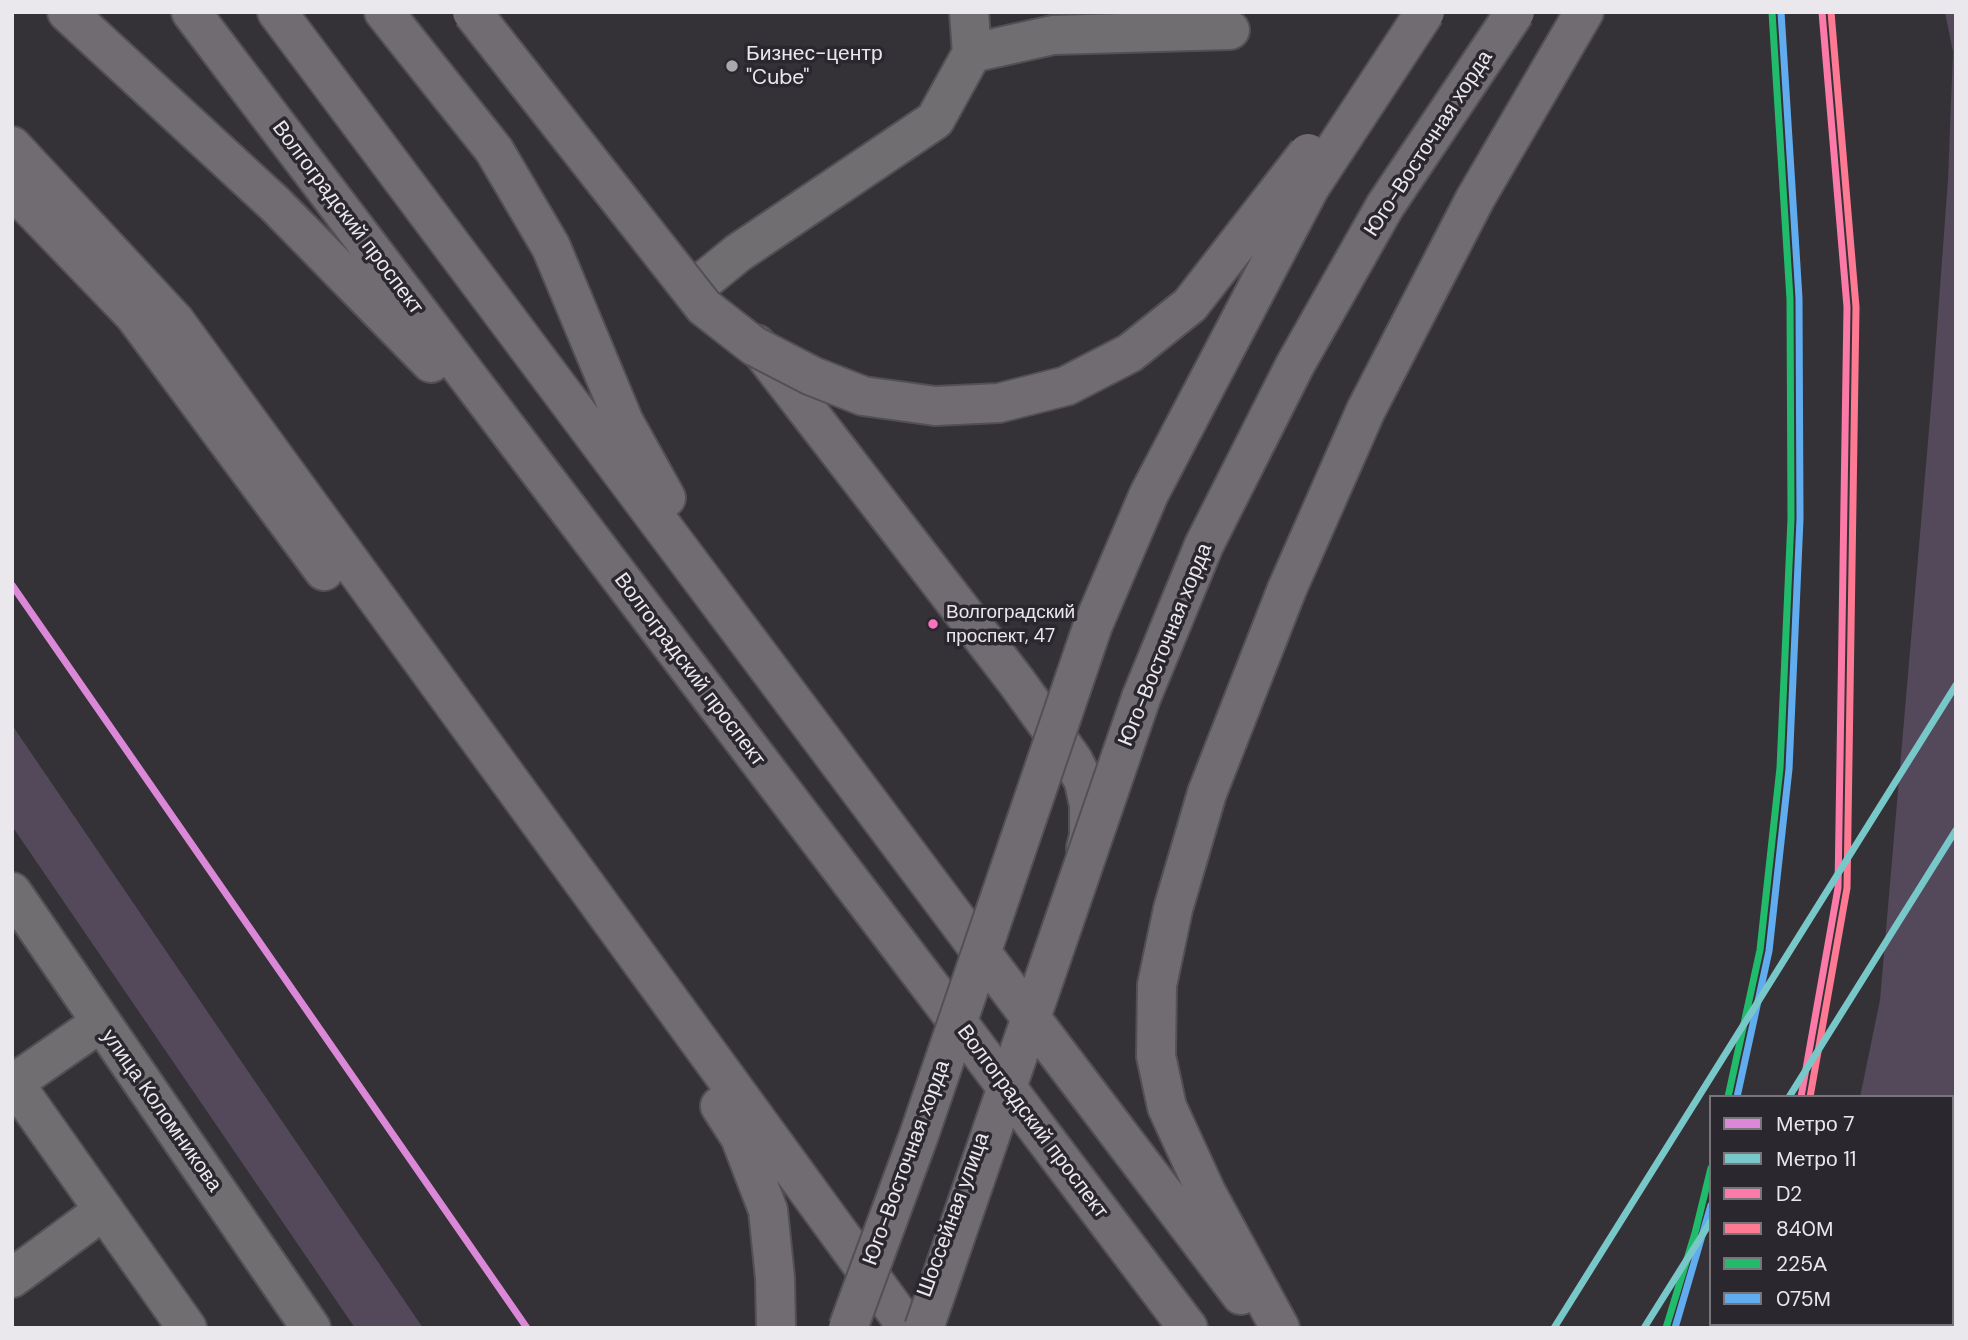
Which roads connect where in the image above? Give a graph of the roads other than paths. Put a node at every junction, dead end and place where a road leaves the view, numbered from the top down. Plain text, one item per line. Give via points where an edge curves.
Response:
1 (67, 12) edge
2 (191, 12) edge
3 (277, 12) edge
4 (384, 12) edge
5 (472, 12) edge
6 (484, 12) edge
7 (969, 12) edge
8 (1416, 12) edge
9 (1425, 12) edge
10 (1516, 12) edge
11 (1584, 12) edge
12 (1230, 30) dead end
13 (972, 53) junction
14 (12, 146) edge
15 (12, 192) edge
16 (706, 279) junction
17 (543, 477) junction
18 (742, 632) junction
19 (12, 892) edge
20 (100, 1023) junction
21 (104, 1210) junction
22 (12, 1278) edge
23 (187, 1328) edge
24 (311, 1328) edge
25 (776, 1328) edge
26 (848, 1328) edge
27 (911, 1328) edge
28 (924, 1328) edge
29 (1188, 1328) edge
30 (1265, 1328) edge
31 (1280, 1328) edge

1 - 17 main road via 275,204
2 - 17 main road, Волгоградский проспект
3 - 18 main road
4 - 18 main road via 494,150 551,247 624,422
5 - 8 main road, bridge via 705,307 754,346 812,376 863,396 935,406 999,402 1066,386 1130,353 1190,305
6 - 16 main road, Шоссейная улица
7 - 13 street
9 - 26 main road, Юго-Восточная хорда, bridge via 1310,187 1149,494 1093,625 919,1135
10 - 28 main road, Юго-Восточная хорда, bridge via 1385,206 1295,365 1204,545 1141,698
11 - 31 main road via 1475,199 1366,410 1287,589 1207,793 1172,909 1157,985 1156,1056 1167,1107 1206,1192
12 - 13 street via 1053,36
13 - 16 street via 935,120
14 - 27 main road via 175,321
15 - 25 main road via 134,316 699,1073 740,1137 768,1210
16 - 27 main road, Шоссейная улица via 1073,760 1089,805 1089,836 1082,866
17 - 29 main road, Волгоградский проспект, bridge
18 - 30 main road, bridge
19 - 20 street, улица Коломникова
20 - 21 street via 14,1083
20 - 24 street, улица Коломникова
21 - 22 street
21 - 23 street

